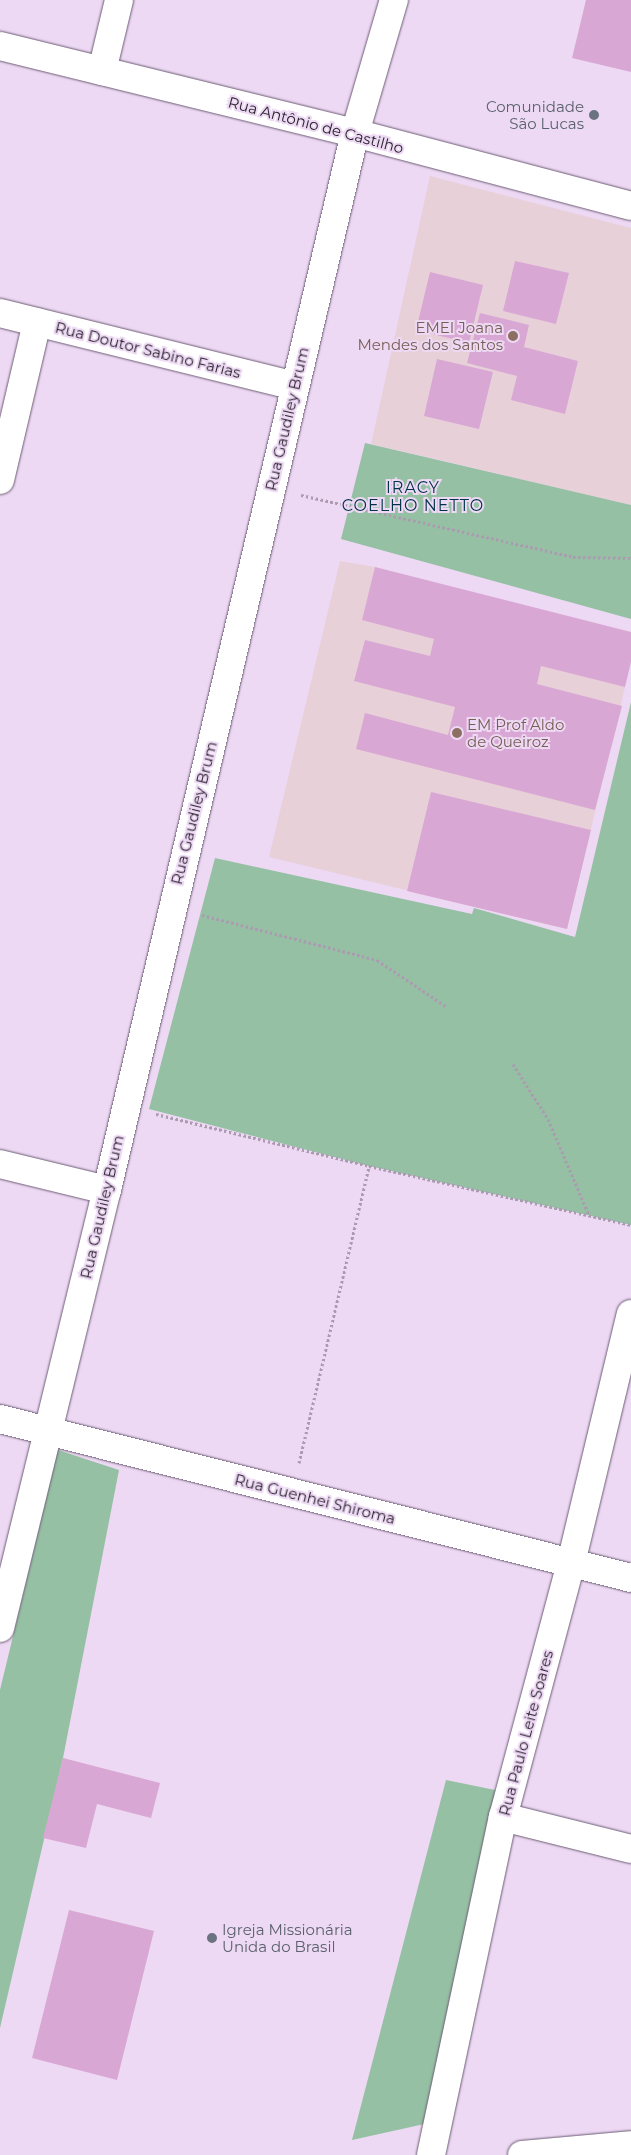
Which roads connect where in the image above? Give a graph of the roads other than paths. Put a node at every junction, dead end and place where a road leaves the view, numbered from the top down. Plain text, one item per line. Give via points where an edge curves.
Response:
1 (119, 0) edge
2 (394, 0) edge
3 (0, 46) edge
4 (102, 71) junction
5 (355, 133) junction
6 (631, 206) edge
7 (0, 313) edge
8 (37, 322) junction
9 (295, 386) junction
10 (0, 480) edge
11 (0, 1164) edge
12 (107, 1190) junction
13 (631, 1314) edge
14 (0, 1419) edge
15 (47, 1431) junction
16 (571, 1563) junction
17 (631, 1578) edge
18 (0, 1628) edge
19 (504, 1817) junction
20 (631, 1849) edge
21 (631, 2145) edge
22 (431, 2155) edge
23 (522, 2155) edge

1 - 4 street
2 - 5 street, Rua Gaudiley Brum
3 - 4 street, Rua Antônio de Castilho
4 - 5 street, Rua Antônio de Castilho
5 - 6 street, Rua Antônio de Castilho
5 - 9 street, Rua Gaudiley Brum
7 - 8 street, Rua Doutor Sabino Farias
8 - 9 street, Rua Doutor Sabino Farias
8 - 10 street
9 - 12 street, Rua Gaudiley Brum
11 - 12 street
12 - 15 street, Rua Gaudiley Brum
13 - 16 street, Rua Paulo Leite Soares
14 - 15 street, Rua Guenhei Shiroma
15 - 16 street, Rua Guenhei Shiroma
15 - 18 street, Rua Gaudiley Brum
16 - 17 street, Rua Guenhei Shiroma
16 - 19 street, Rua Paulo Leite Soares
19 - 20 street
19 - 22 street, Rua Paulo Leite Soares
21 - 23 street

